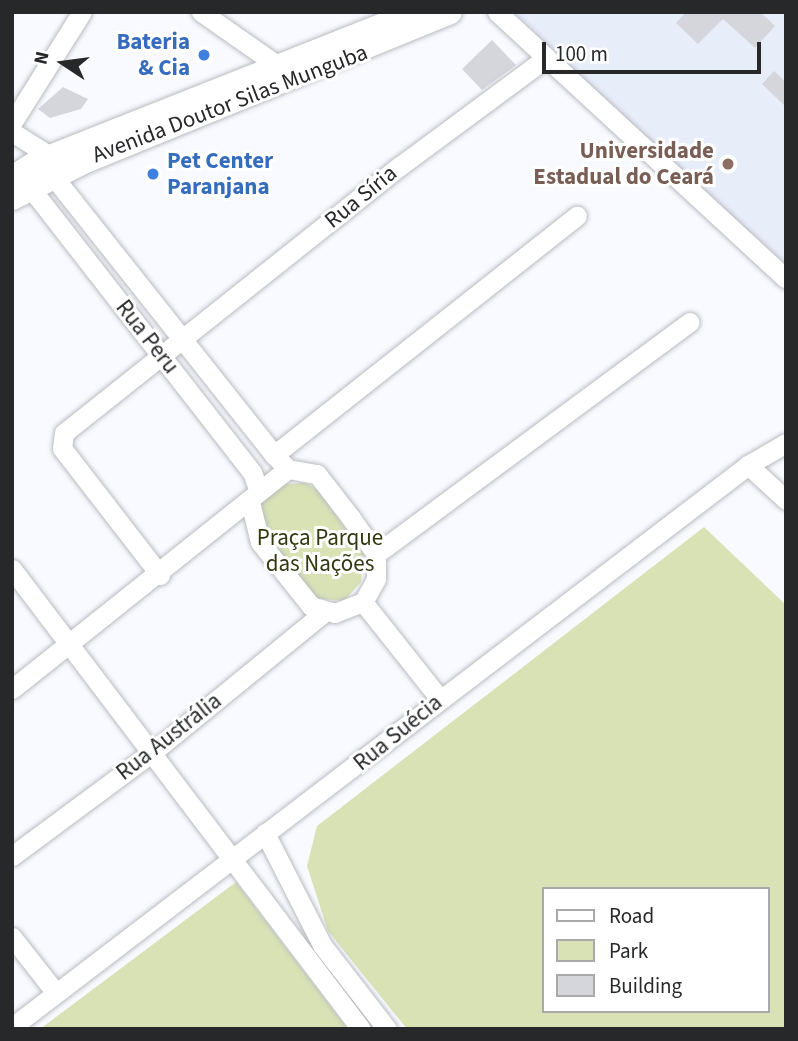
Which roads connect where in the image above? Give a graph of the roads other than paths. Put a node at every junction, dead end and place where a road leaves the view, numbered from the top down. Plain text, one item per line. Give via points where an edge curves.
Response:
1 (82, 12) edge
2 (201, 12) edge
3 (413, 12) edge
4 (450, 12) edge
5 (497, 12) edge
6 (546, 58) junction
7 (288, 73) junction
8 (12, 123) edge
9 (12, 132) edge
10 (52, 166) junction
11 (18, 187) edge
12 (577, 216) dead end
13 (90, 228) junction
14 (72, 241) junction
15 (786, 279) edge
16 (690, 322) dead end
17 (181, 342) junction
18 (162, 356) junction
19 (786, 443) edge
20 (281, 462) junction
21 (748, 465) junction
22 (254, 496) junction
23 (786, 500) edge
24 (376, 554) junction
25 (12, 569) edge
26 (160, 575) junction
27 (363, 602) junction
28 (322, 614) junction
29 (72, 643) junction
30 (12, 689) edge
31 (440, 699) junction
32 (154, 751) junction
33 (265, 833) junction
34 (12, 856) edge
35 (233, 856) junction
36 (287, 879) junction
37 (262, 900) junction
38 (12, 936) edge
39 (56, 993) junction
40 (12, 1027) edge
41 (361, 1029) edge
42 (387, 1029) edge

1 - 8 street
2 - 7 street
3 - 7 main road, Avenida Doutor Silas Munguba
4 - 7 main road, Avenida Doutor Silas Munguba
5 - 6 street
6 - 15 street
6 - 17 street, Rua Síria via 400,166
7 - 10 main road, Avenida Doutor Silas Munguba
9 - 10 street, Rua Peru
10 - 11 main road, Avenida Doutor Silas Munguba
10 - 13 street, Rua Peru
11 - 14 street, Rua Peru
12 - 20 street
13 - 14 street
13 - 17 street, Rua Peru
14 - 18 street, Rua Peru
16 - 24 street
17 - 18 street, Rua Síria
17 - 20 street, Rua Peru
18 - 22 street, Rua Peru via 251,472
18 - 26 street via 64,433 62,448
19 - 21 street, Rua Suécia
20 - 22 street
20 - 24 street via 317,474
21 - 23 street
21 - 31 street, Rua Suécia
22 - 26 street
22 - 28 street, Rua Peru via 260,542
24 - 27 street via 376,579
25 - 29 street
26 - 29 street
27 - 28 street
27 - 31 street
28 - 32 street, Rua Austrália
29 - 30 street
29 - 32 street
31 - 33 street, Rua Suécia
32 - 34 street, Rua Austrália
32 - 35 street
33 - 35 street, Rua Suécia
33 - 36 street
35 - 37 street
35 - 39 street, Rua Suécia
36 - 37 street via 279,871 263,873 257,883
36 - 42 street via 322,945
37 - 41 street
38 - 39 street
39 - 40 street, Rua Suécia

